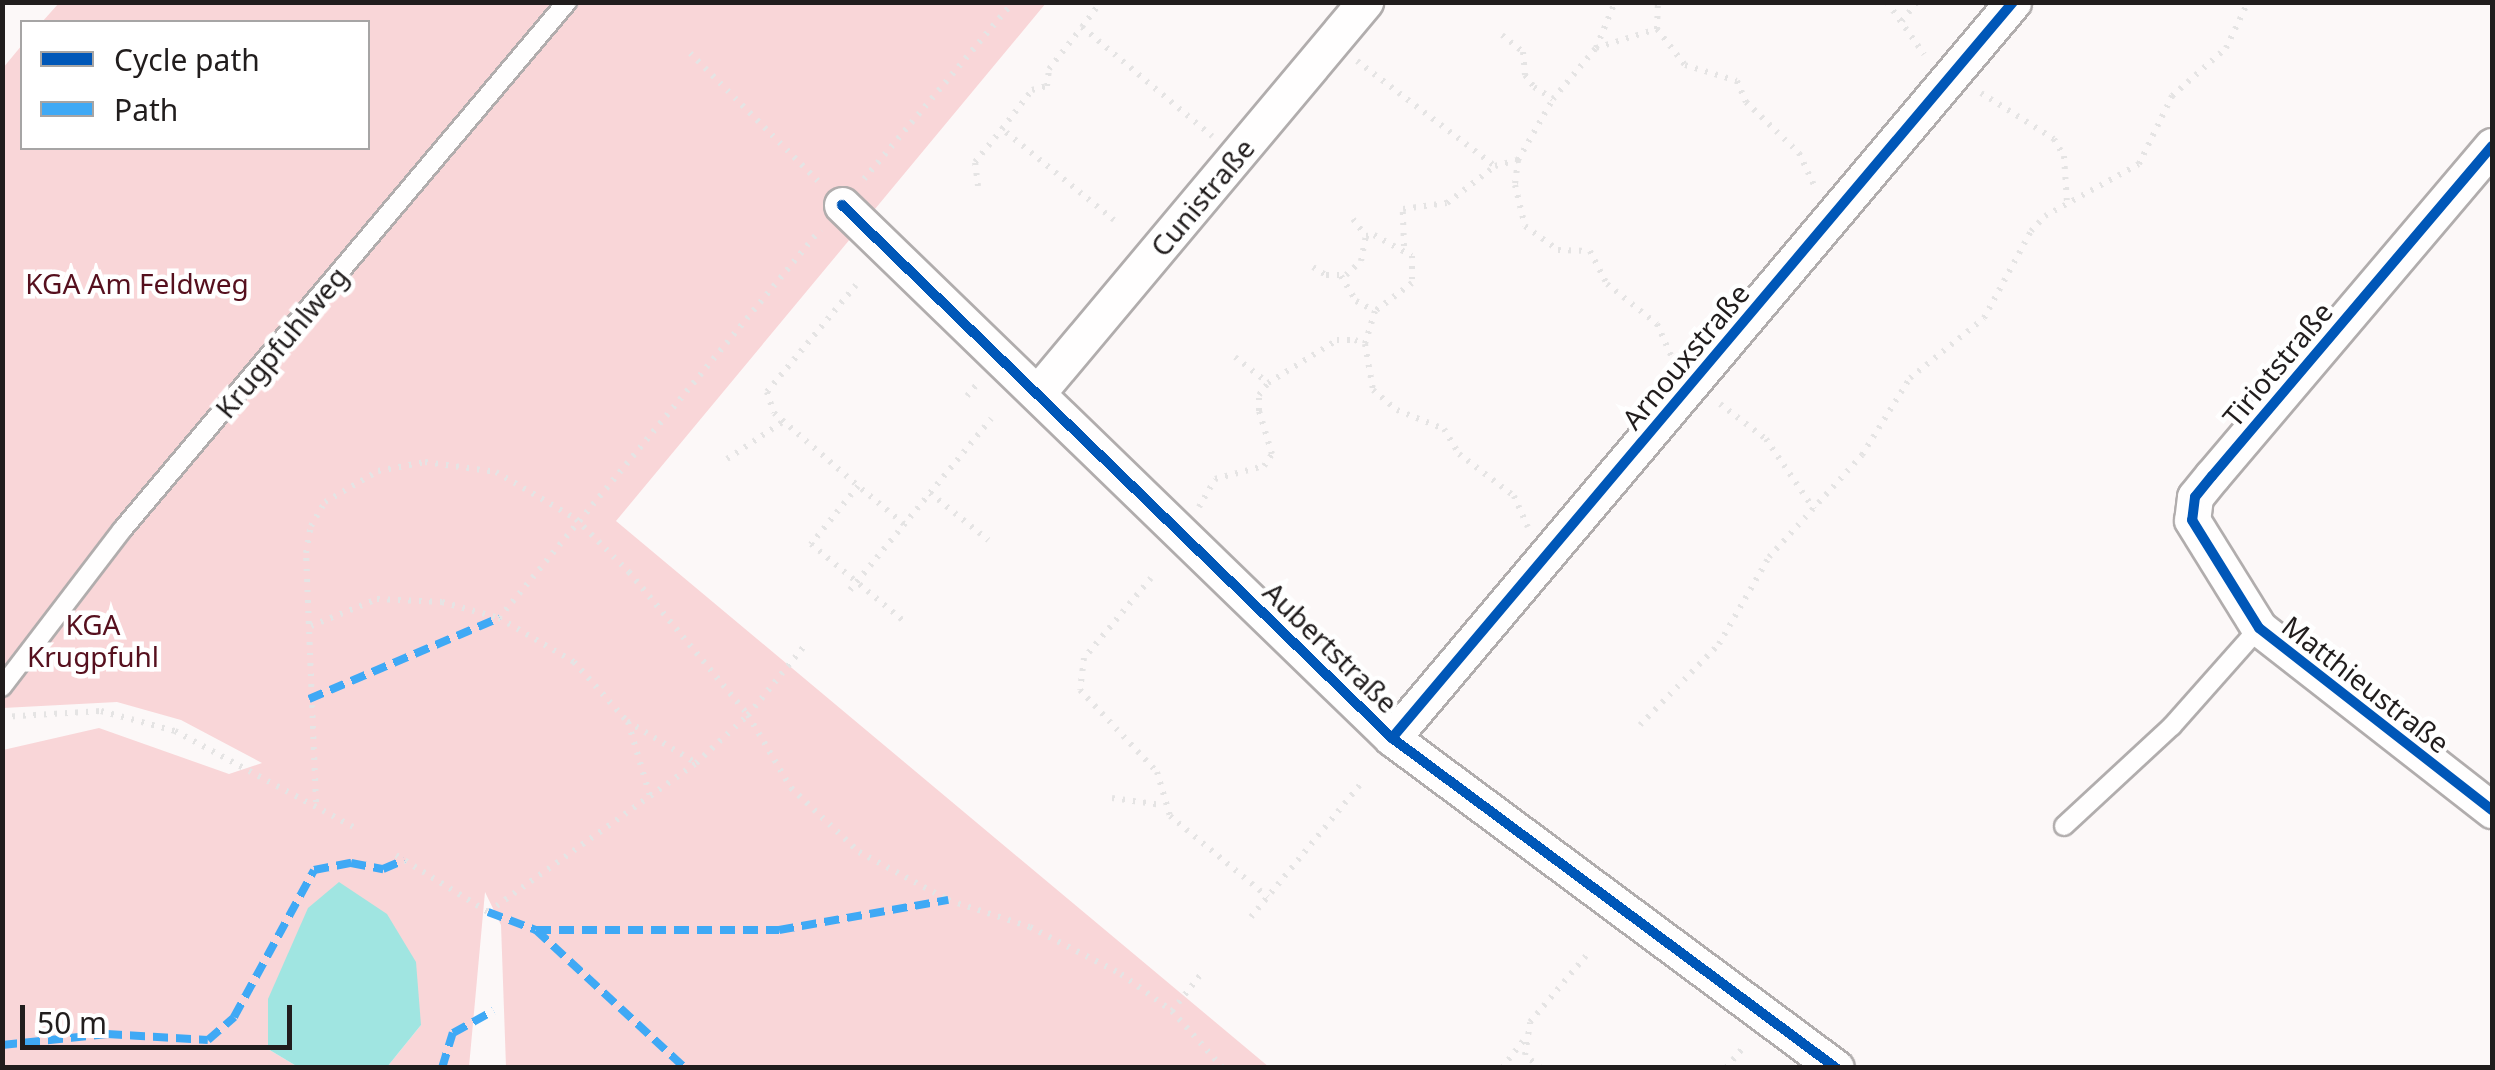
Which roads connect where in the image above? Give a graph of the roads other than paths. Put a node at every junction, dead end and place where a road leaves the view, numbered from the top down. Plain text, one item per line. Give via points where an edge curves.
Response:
1 (568, 2) edge
2 (1365, 2) edge
3 (2013, 2) edge
4 (2492, 146) edge
5 (842, 204) road end
6 (1039, 391) junction
7 (2260, 628) junction
8 (2, 687) edge
9 (1392, 738) junction
10 (2492, 810) edge
11 (2064, 826) dead end
12 (1836, 1068) edge

1 - 8 lane, Krugpfuhlweg via 122,530
2 - 6 street, Cunistraße
3 - 9 street, Arnouxstraße
4 - 7 street, Tiriotstraße via 2195,497 2192,520 2204,548
5 - 6 street, Aubertstraße via 1008,371
6 - 9 street, Aubertstraße
7 - 10 street, Matthieustraße
7 - 11 lane via 2172,726
9 - 12 street, Aubertstraße

